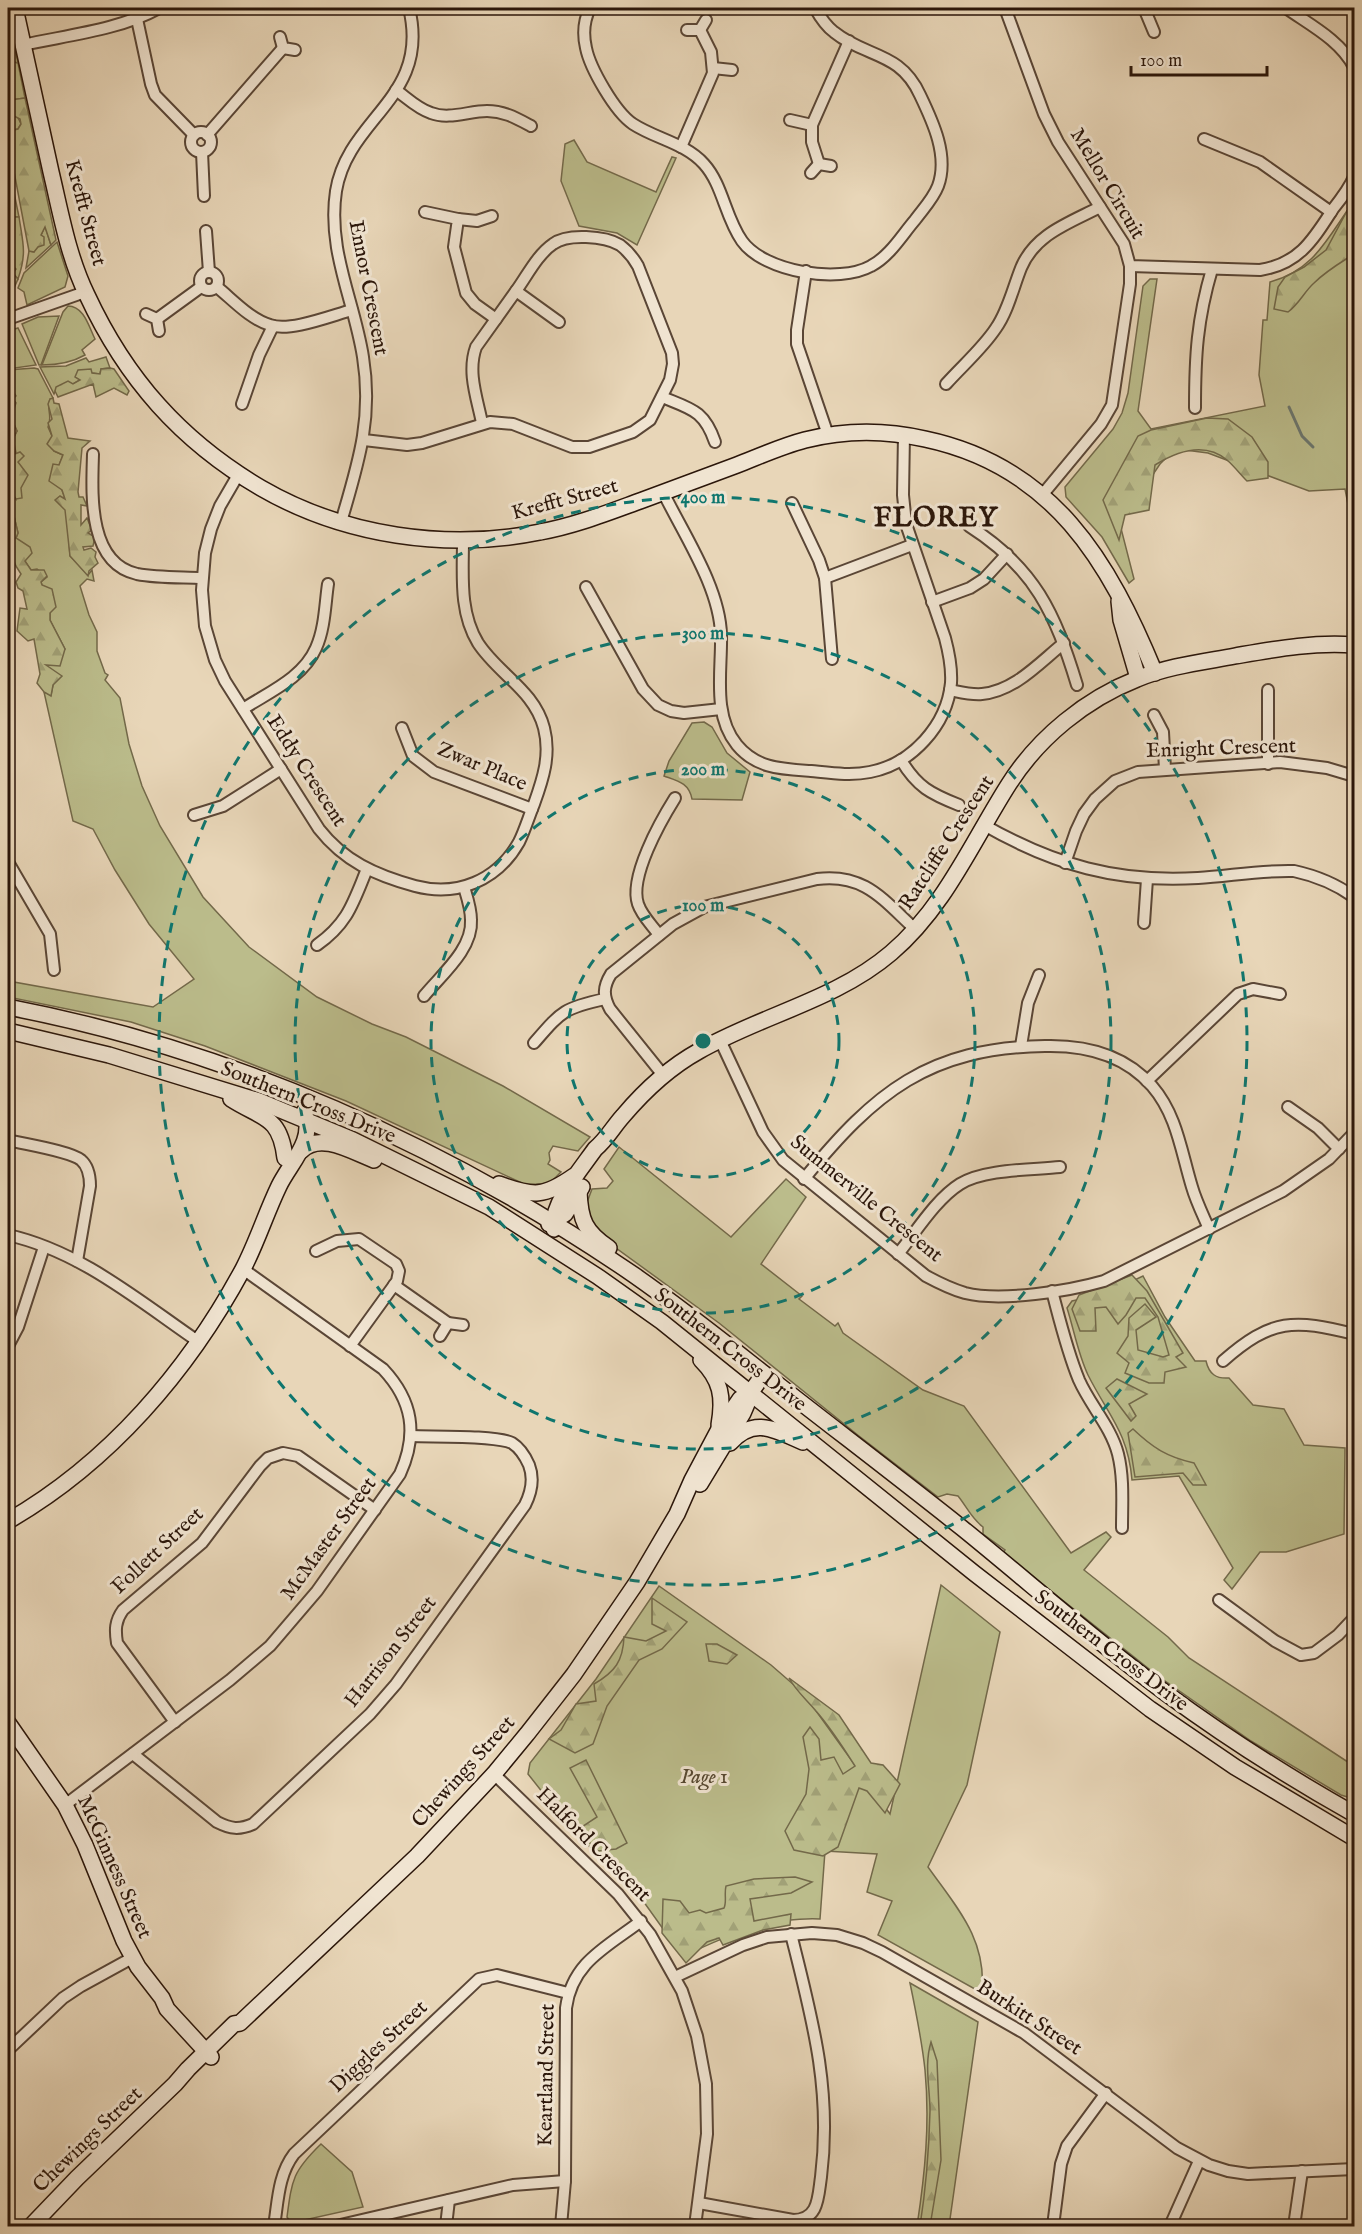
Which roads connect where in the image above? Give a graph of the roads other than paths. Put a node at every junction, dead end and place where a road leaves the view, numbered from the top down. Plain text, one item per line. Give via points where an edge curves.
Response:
1 (15, 8) edge
2 (159, 8) edge
3 (409, 8) edge
4 (590, 8) edge
5 (815, 8) edge
6 (1005, 8) edge
7 (1144, 8) edge
8 (1292, 9) edge
9 (136, 19) junction
10 (706, 20) dead end
11 (687, 30) dead end
12 (700, 30) junction
13 (1154, 32) dead end
14 (280, 37) dead end
15 (849, 41) junction
16 (24, 45) junction
17 (283, 48) junction
18 (295, 50) dead end
19 (1354, 67) edge
20 (713, 68) junction
21 (732, 70) dead end
22 (396, 90) junction
23 (790, 120) dead end
24 (812, 125) junction
25 (531, 126) dead end
26 (194, 135) junction
27 (207, 135) junction
28 (1204, 139) dead end
29 (681, 147) junction
30 (202, 152) junction
31 (819, 164) junction
32 (831, 166) dead end
33 (811, 173) dead end
34 (1354, 177) edge
35 (204, 196) dead end
36 (1100, 207) junction
37 (425, 212) dead end
38 (1331, 212) junction
39 (492, 216) dead end
40 (458, 219) junction
41 (206, 231) dead end
42 (1130, 266) junction
43 (1212, 269) junction
44 (806, 271) junction
45 (209, 272) junction
46 (201, 287) junction
47 (217, 287) junction
48 (516, 291) junction
49 (85, 292) junction
50 (352, 310) junction
51 (146, 314) dead end
52 (158, 319) junction
53 (496, 319) junction
54 (8, 320) edge
55 (559, 322) dead end
56 (273, 326) junction
57 (159, 331) dead end
58 (946, 384) dead end
59 (662, 397) junction
60 (242, 404) dead end
61 (1195, 408) dead end
62 (482, 423) junction
63 (904, 434) junction
64 (828, 435) junction
65 (364, 440) junction
66 (715, 442) dead end
67 (93, 454) dead end
68 (238, 474) junction
69 (663, 492) junction
70 (1043, 494) junction
71 (792, 502) dead end
72 (340, 522) junction
73 (969, 526) dead end
74 (463, 540) junction
75 (912, 545) junction
76 (1007, 554) junction
77 (202, 578) junction
78 (825, 578) junction
79 (328, 584) dead end
80 (586, 587) dead end
81 (1119, 598) junction
82 (932, 602) junction
83 (1064, 643) junction
84 (1354, 645) edge
85 (832, 659) dead end
86 (1155, 673) junction
87 (1138, 678) junction
88 (1077, 685) dead end
89 (950, 690) junction
90 (1268, 690) dead end
91 (243, 709) junction
92 (721, 709) junction
93 (1154, 715) dead end
94 (402, 728) dead end
95 (901, 760) junction
96 (1268, 764) junction
97 (281, 769) junction
98 (1165, 769) junction
99 (1354, 776) edge
100 (675, 798) dead end
101 (959, 806) dead end
102 (532, 809) junction
103 (194, 815) dead end
104 (984, 825) junction
105 (8, 862) edge
106 (1065, 863) junction
107 (367, 869) junction
108 (1147, 879) junction
109 (464, 887) junction
110 (1354, 897) edge
111 (1144, 923) dead end
112 (916, 930) junction
113 (659, 935) junction
114 (317, 945) dead end
115 (54, 970) dead end
116 (1039, 975) dead end
117 (1281, 994) dead end
118 (424, 996) dead end
119 (604, 999) junction
120 (8, 1007) edge
121 (8, 1031) edge
122 (720, 1040) junction
123 (534, 1043) dead end
124 (1021, 1046) junction
125 (663, 1075) junction
126 (1147, 1081) junction
127 (272, 1083) junction
128 (211, 1085) junction
129 (1288, 1107) dead end
130 (344, 1113) junction
131 (308, 1120) junction
132 (1354, 1133) edge
133 (8, 1140) edge
134 (1339, 1149) junction
135 (301, 1150) junction
136 (285, 1158) junction
137 (444, 1161) junction
138 (408, 1166) junction
139 (1060, 1167) dead end
140 (584, 1175) junction
141 (804, 1179) junction
142 (280, 1184) junction
143 (514, 1223) junction
144 (553, 1223) junction
145 (1209, 1229) junction
146 (8, 1235) edge
147 (44, 1247) junction
148 (316, 1251) dead end
149 (898, 1254) junction
150 (77, 1261) junction
151 (243, 1269) junction
152 (597, 1276) junction
153 (635, 1276) junction
154 (394, 1285) junction
155 (1052, 1291) junction
156 (662, 1322) junction
157 (448, 1323) junction
158 (463, 1325) dead end
159 (1354, 1334) edge
160 (440, 1336) dead end
161 (199, 1342) junction
162 (8, 1346) edge
163 (350, 1346) junction
164 (1223, 1361) dead end
165 (764, 1374) junction
166 (750, 1393) junction
167 (718, 1431) junction
168 (411, 1436) junction
169 (828, 1454) junction
170 (714, 1461) junction
171 (1354, 1486) edge
172 (375, 1510) junction
173 (677, 1514) junction
174 (8, 1521) edge
175 (1122, 1528) dead end
176 (1354, 1528) edge
177 (1219, 1600) dead end
178 (1354, 1618) edge
179 (175, 1722) junction
180 (8, 1723) edge
181 (133, 1754) junction
182 (494, 1774) junction
183 (1354, 1804) edge
184 (64, 1805) junction
185 (1338, 1805) junction
186 (1354, 1814) edge
187 (1329, 1823) junction
188 (1354, 1833) edge
189 (1354, 1838) edge
190 (641, 1921) junction
191 (791, 1934) junction
192 (132, 1958) junction
193 (675, 1977) junction
194 (568, 1993) junction
195 (8, 2050) edge
196 (211, 2051) junction
197 (1106, 2093) junction
198 (1199, 2161) junction
199 (1354, 2169) edge
200 (1302, 2171) junction
201 (566, 2181) junction
202 (449, 2200) junction
203 (699, 2203) junction
204 (806, 2223) edge
205 (31, 2226) edge
206 (274, 2226) edge
207 (336, 2226) edge
208 (446, 2226) edge
209 (561, 2226) edge
210 (696, 2226) edge
211 (1053, 2226) edge
212 (1170, 2226) edge
213 (1294, 2226) edge

1 - 16 street, Krefft Street
2 - 9 street
3 - 22 street, Ennor Crescent via 412,50
4 - 29 street via 584,33 586,47 613,102 633,124
5 - 15 street via 832,30
6 - 36 street, Mellor Circuit via 1044,114
7 - 13 street
8 - 19 street via 1338,45
9 - 16 street
9 - 26 street via 155,95
10 - 12 street
11 - 12 street
12 - 20 street via 711,52
14 - 17 street
15 - 24 street
15 - 44 street via 897,64 913,81 937,137 941,173 931,199 879,261 842,275
16 - 49 street, Krefft Street via 68,249
17 - 18 street
17 - 27 street
20 - 21 street
20 - 29 street
22 - 25 street via 432,114 501,112
22 - 50 street, Ennor Crescent via 348,157 337,188 333,232
23 - 24 street
24 - 31 street via 812,142
26 - 27 street
26 - 30 street via 192,146
27 - 30 street via 210,145
28 - 38 street via 1260,162
29 - 44 street via 709,170 746,246 764,261
30 - 35 street
31 - 32 street
31 - 33 street
34 - 38 street, Mellor Circuit
36 - 42 street, Mellor Circuit via 1124,244
36 - 58 street via 1038,242 1021,267 995,331
37 - 40 street
38 - 43 street, Mellor Circuit via 1306,248 1288,262 1260,270
39 - 40 street via 477,221
40 - 53 street via 453,247 466,293
41 - 45 street
42 - 43 street, Mellor Circuit
42 - 70 street via 1112,405
43 - 61 street via 1198,324
44 - 64 street via 797,344
45 - 46 street via 202,275
45 - 47 street via 218,277
46 - 47 street via 211,291
46 - 52 street
47 - 56 street via 256,318
48 - 53 street
48 - 55 street
48 - 59 street via 543,253 558,240 577,236 618,244 638,266 672,353 673,369
49 - 54 street
49 - 68 street, Krefft Street via 116,350 152,399 206,452
50 - 56 street via 292,326
50 - 65 street, Ennor Crescent via 367,383
51 - 52 street
52 - 57 street
53 - 62 street via 472,357
56 - 60 street
59 - 62 street via 654,415 642,428 589,447 572,447 513,424
59 - 66 street via 701,416
62 - 65 street via 422,443 399,445
63 - 64 street, Krefft Street
63 - 70 street, Krefft Street via 974,454
63 - 75 street via 904,514
64 - 69 street, Krefft Street via 804,440
65 - 72 street, Ennor Crescent
67 - 77 street via 91,502 108,553 123,568 135,573
68 - 72 street, Krefft Street via 285,502
68 - 77 street, Eddy Crescent via 211,529
69 - 74 street, Krefft Street via 543,532
69 - 92 street via 717,605
70 - 81 street, Krefft Street via 1070,522
71 - 78 street
72 - 74 street, Krefft Street via 389,534
73 - 76 street
74 - 102 street, Eddy Crescent via 464,599 470,626 488,656 526,693 544,730 546,764
75 - 78 street
75 - 82 street
76 - 82 street via 970,588
76 - 83 street via 1033,583 1054,617
77 - 91 street, Eddy Crescent via 203,614 211,649
78 - 85 street
79 - 91 street via 321,632 310,660 290,679
80 - 92 street via 643,689 658,705 684,714
81 - 86 street, Krefft Street via 1131,616
81 - 87 street, Krefft Street via 1121,620
82 - 89 street via 950,655
83 - 88 street
83 - 89 street via 1006,688 982,694
84 - 86 street, Ratcliffe Crescent via 1291,646
86 - 87 street, Ratcliffe Crescent
87 - 104 street, Ratcliffe Crescent via 1090,703 1041,743 1010,782
89 - 95 street via 928,736
90 - 96 street
91 - 97 street, Eddy Crescent
92 - 95 street via 738,747 769,767 851,774
93 - 98 street via 1163,732
94 - 102 street, Zwar Place via 413,756 434,772
95 - 101 street via 928,792
96 - 98 street, Enright Crescent
96 - 99 street, Enright Crescent via 1303,764
97 - 103 street via 223,806
97 - 107 street, Eddy Crescent via 330,844
98 - 106 street, Enright Crescent via 1138,772 1108,786 1084,814
100 - 113 street via 656,829 636,882 637,903
102 - 109 street, Eddy Crescent via 511,855 493,873
104 - 106 street
104 - 112 street, Ratcliffe Crescent via 944,894
105 - 115 street via 50,934
106 - 108 street
107 - 109 street, Eddy Crescent via 429,889
107 - 114 street via 347,916 332,935
108 - 110 street via 1294,871 1335,884
108 - 111 street
109 - 118 street via 472,921 470,934
112 - 113 street via 872,890 849,879 833,877 704,907
112 - 122 street, Ratcliffe Crescent via 854,979
113 - 119 street via 611,974
116 - 124 street via 1028,1002
117 - 126 street via 1253,989 1238,994
119 - 123 street via 558,1015
119 - 125 street
120 - 127 street, Southern Cross Drive via 64,1018
121 - 128 street, Southern Cross Drive via 110,1055
122 - 125 street, Ratcliffe Crescent
122 - 141 street, Summerville Crescent via 763,1132 783,1160
124 - 126 street via 1068,1045 1100,1052
124 - 141 street via 948,1060 906,1080 856,1119
125 - 140 street, Ratcliffe Crescent via 641,1095 604,1141
126 - 145 street via 1173,1119
127 - 130 street, Southern Cross Drive
127 - 131 street via 303,1108
128 - 131 street, Southern Cross Drive
128 - 136 street via 271,1121 283,1141
129 - 134 street
130 - 131 street via 317,1115
130 - 137 street, Southern Cross Drive
131 - 135 street
131 - 136 street via 297,1130
131 - 138 street, Southern Cross Drive
132 - 134 street, Summerville Crescent
133 - 150 street via 74,1156 86,1166 90,1186
134 - 145 street, Summerville Crescent via 1283,1191
135 - 138 street via 311,1143 333,1144 390,1166
135 - 142 street
136 - 142 street
137 - 140 street via 515,1190 535,1194 549,1192
137 - 144 street, Southern Cross Drive
138 - 143 street, Southern Cross Drive
139 - 149 street via 973,1177 942,1199
140 - 144 street, Ratcliffe Crescent via 565,1215
140 - 153 street via 580,1207 586,1227 597,1240 634,1265
141 - 149 street, Summerville Crescent
142 - 151 street
143 - 144 street via 531,1228
143 - 152 street, Southern Cross Drive
144 - 152 street via 556,1240 587,1261
144 - 153 street, Southern Cross Drive
145 - 155 street, Summerville Crescent via 1104,1281
146 - 147 street
147 - 150 street
147 - 162 street
148 - 154 street via 337,1241 359,1239 396,1264 399,1275
149 - 155 street, Summerville Crescent via 926,1276 965,1293 986,1296
150 - 161 street
151 - 161 street
151 - 163 street, McMaster Street
152 - 156 street, Southern Cross Drive
153 - 165 street, Southern Cross Drive
154 - 157 street
154 - 163 street
155 - 175 street via 1080,1381 1118,1452
156 - 166 street, Southern Cross Drive
156 - 167 street via 716,1380 723,1405
157 - 158 street
157 - 160 street
159 - 164 street via 1305,1324 1276,1327 1247,1340
161 - 174 street via 147,1407 103,1452 48,1496
163 - 168 street, McMaster Street via 393,1381 405,1402
165 - 166 street, Chewings Street
165 - 185 street, Southern Cross Drive via 1163,1691
166 - 167 street, Chewings Street via 740,1399
166 - 169 street, Southern Cross Drive
166 - 170 street, Chewings Street
167 - 173 street, Chewings Street
168 - 172 street, McMaster Street via 400,1474
168 - 181 street, Harrison Street via 498,1439 513,1444 530,1468 530,1494 408,1668 369,1714 253,1824 243,1828 217,1822
169 - 170 street via 764,1426 736,1437
169 - 187 street, Southern Cross Drive via 1150,1709 1235,1767
170 - 173 street, Chewings Street
171 - 176 street
172 - 179 street, McMaster Street via 317,1591 270,1646
172 - 179 street, Follett Street via 298,1456 273,1456 260,1466 202,1543 123,1610 115,1630 117,1643
173 - 182 street, Chewings Street via 637,1582 574,1674
177 - 178 street via 1301,1655 1314,1653
179 - 181 street, McMaster Street
180 - 184 street, McGinness Street
181 - 184 street, McMaster Street
182 - 190 street, Halford Crescent
182 - 196 street, Chewings Street via 417,1856 240,2023 234,2024
183 - 185 street
184 - 192 street, McGinness Street
185 - 186 street, Southern Cross Drive
187 - 188 street
187 - 189 street, Southern Cross Drive
190 - 193 street, Halford Crescent
190 - 194 street, Keartland Street via 585,1963
191 - 193 street, Burkitt Street via 743,1945
191 - 197 street, Burkitt Street via 837,1935 882,1952 1024,2033
191 - 204 street via 815,2026 823,2084 825,2124 818,2203
192 - 195 street via 63,1998
192 - 196 street, McGinness Street via 150,1985 162,1998 174,2003
193 - 203 street, Halford Crescent via 693,2021 706,2084 707,2134
194 - 201 street, Keartland Street
194 - 206 street, Diggles Street via 496,1975 480,1979 294,2154 280,2184
196 - 205 street, Chewings Street via 192,2074 175,2084
197 - 198 street, Burkitt Street
197 - 211 street via 1067,2146
198 - 200 street, Burkitt Street via 1248,2174
198 - 212 street
199 - 200 street, Burkitt Street
200 - 213 street
201 - 202 street via 513,2185
201 - 209 street, Keartland Street
202 - 207 street
202 - 208 street
203 - 204 street
203 - 210 street, Halford Crescent

